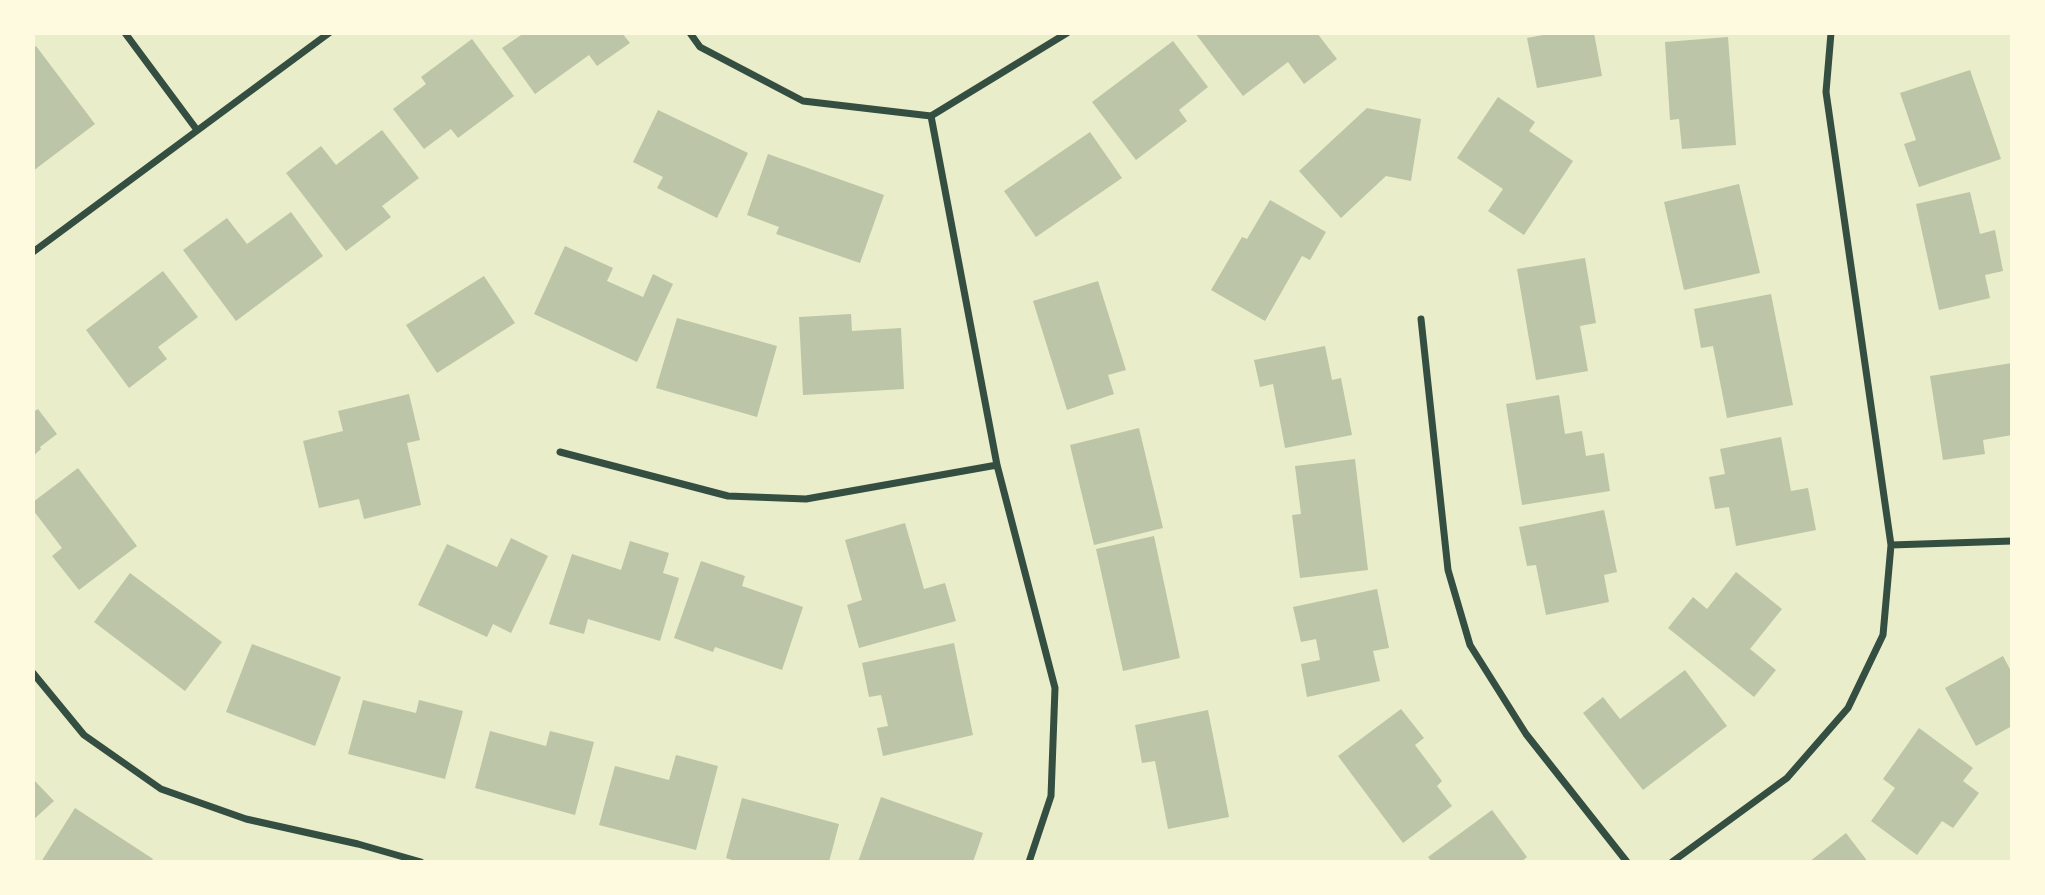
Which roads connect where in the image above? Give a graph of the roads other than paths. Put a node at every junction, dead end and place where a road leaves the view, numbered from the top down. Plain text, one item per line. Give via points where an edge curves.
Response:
1 (125, 33) edge
2 (330, 33) edge
3 (690, 33) edge
4 (1067, 33) edge
5 (1831, 33) edge
6 (931, 116) junction
7 (197, 130) junction
8 (33, 252) edge
9 (1421, 319) dead end
10 (560, 452) dead end
11 (997, 465) junction
12 (2012, 541) edge
13 (1891, 545) junction
14 (33, 673) edge
15 (421, 862) edge
16 (1029, 862) edge
17 (1627, 862) edge
18 (1672, 862) edge

1 - 7 street
2 - 7 street
3 - 6 street via 700,47 803,101
4 - 6 street
5 - 13 street via 1826,92
6 - 11 street
7 - 8 street
9 - 17 street via 1448,570 1471,645 1526,734
10 - 11 street via 728,496 806,499
11 - 16 street via 1055,688 1051,796
12 - 13 street
13 - 18 street via 1883,635 1848,708 1787,778
14 - 15 street via 84,735 161,789 246,819

